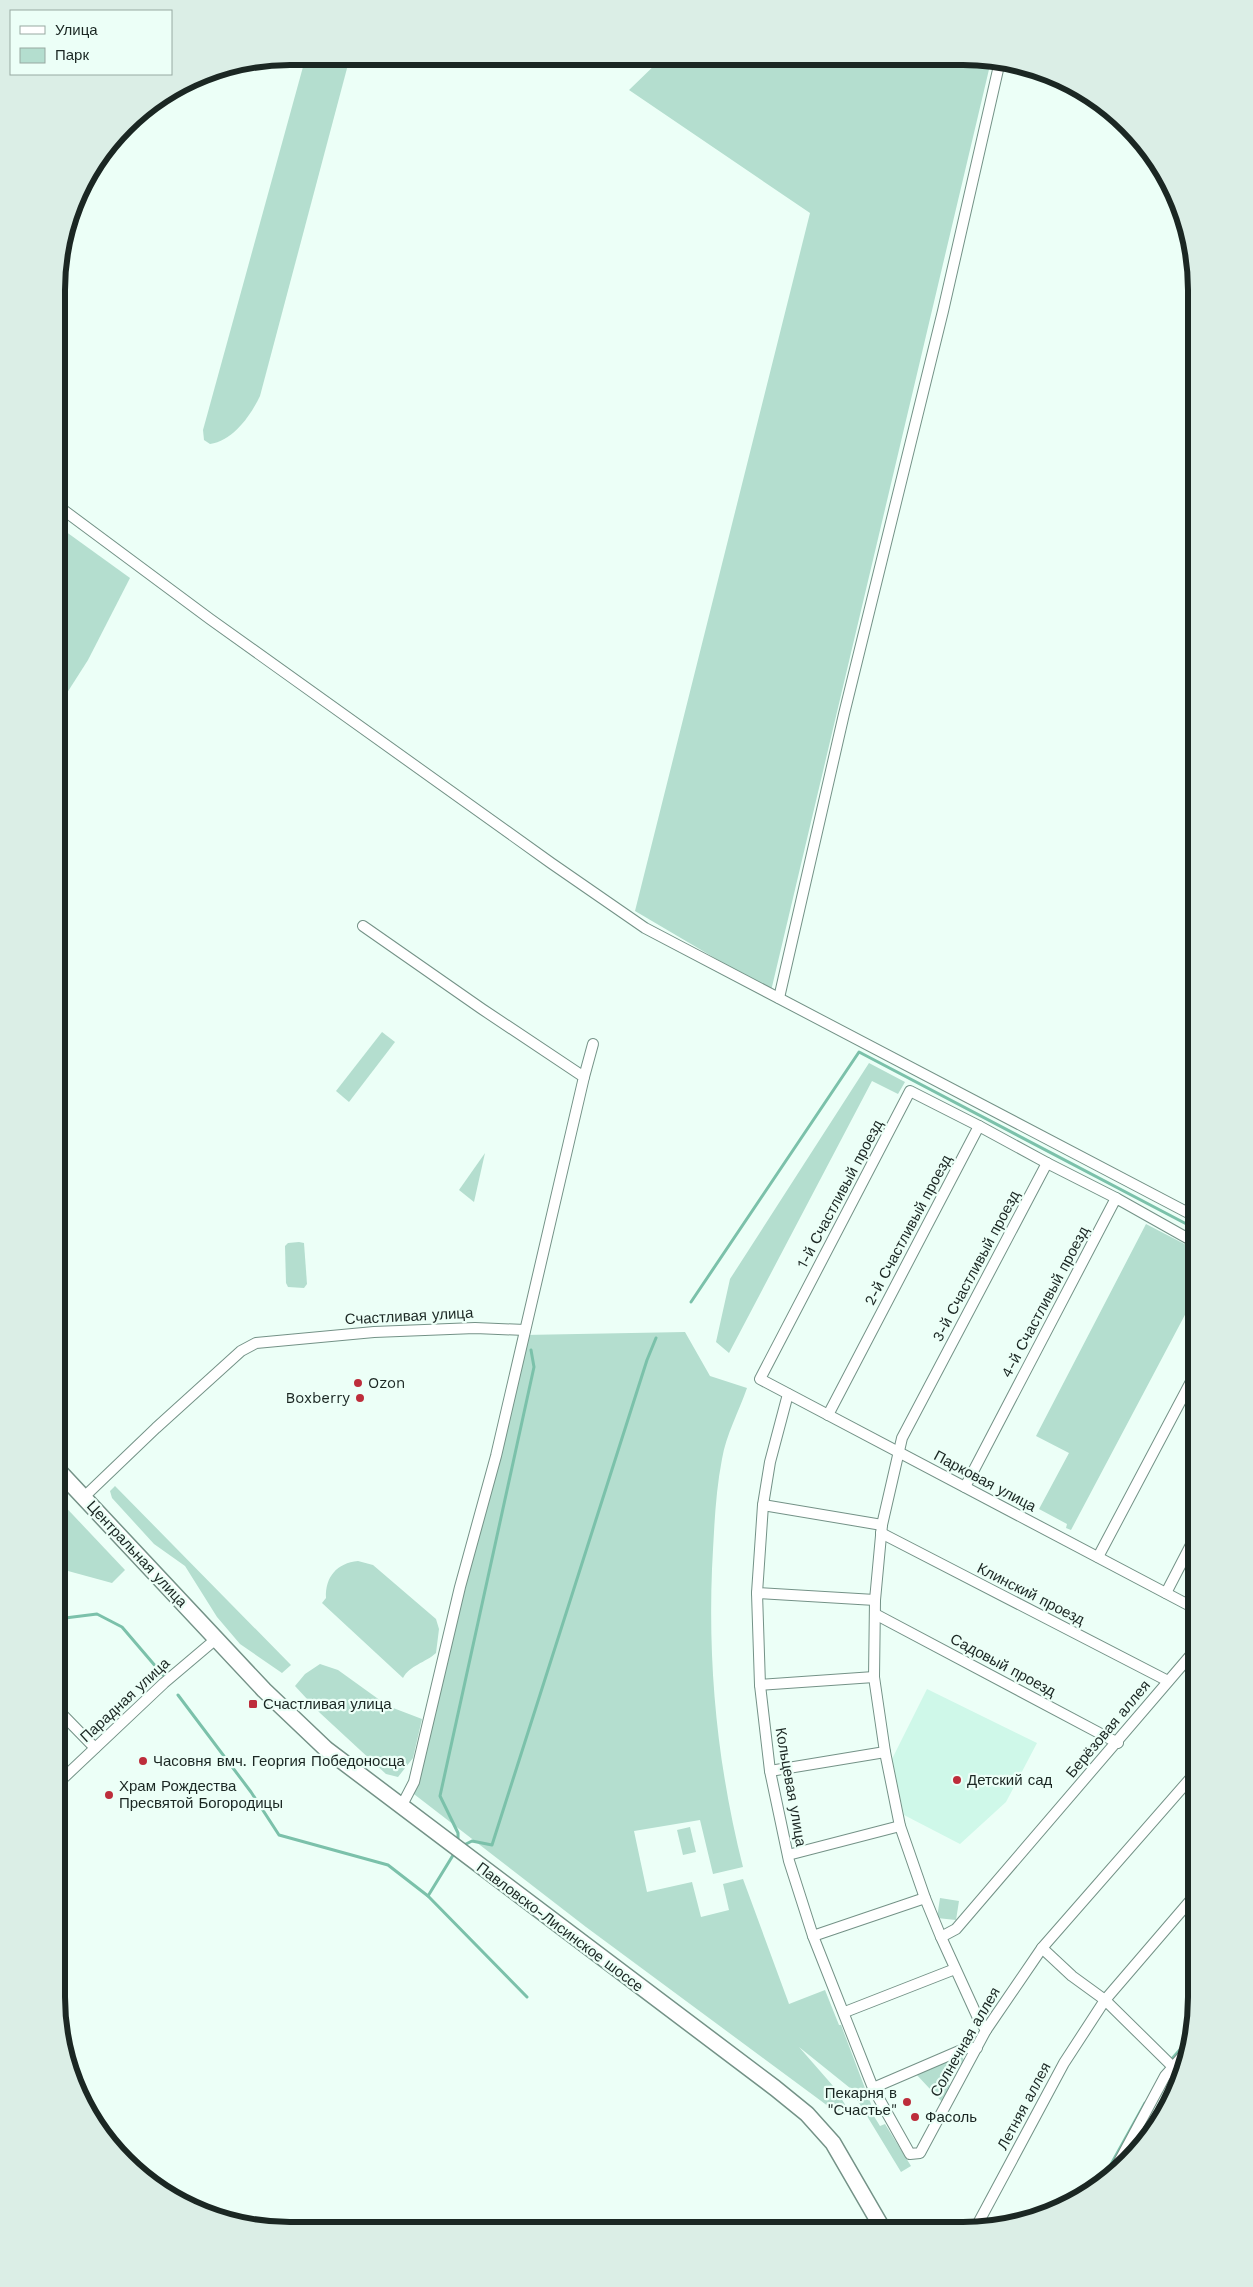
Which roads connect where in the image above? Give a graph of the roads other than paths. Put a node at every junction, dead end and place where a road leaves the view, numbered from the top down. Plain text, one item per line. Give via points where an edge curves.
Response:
1 (998, 68) edge
2 (65, 511) edge
3 (363, 926) dead end
4 (779, 998) junction
5 (593, 1044) dead end
6 (584, 1077) junction
7 (979, 1126) junction
8 (1047, 1163) junction
9 (1116, 1198) junction
10 (1188, 1213) edge
11 (1188, 1239) edge
12 (525, 1330) junction
13 (760, 1378) joint
14 (1188, 1387) edge
15 (788, 1394) junction
16 (828, 1415) junction
17 (898, 1452) junction
18 (65, 1477) edge
19 (965, 1487) junction
20 (84, 1497) junction
21 (763, 1505) junction
22 (881, 1529) junction
23 (1188, 1550) edge
24 (1098, 1557) junction
25 (758, 1593) junction
26 (1166, 1593) junction
27 (875, 1600) junction
28 (1188, 1605) edge
29 (875, 1614) junction
30 (216, 1639) junction
31 (1188, 1658) edge
32 (874, 1677) junction
33 (1168, 1682) junction
34 (760, 1684) junction
35 (65, 1717) edge
36 (1118, 1743) junction
37 (95, 1748) junction
38 (885, 1752) junction
39 (770, 1771) junction
40 (65, 1776) edge
41 (1188, 1781) edge
42 (401, 1807) junction
43 (900, 1826) junction
44 (788, 1855) junction
45 (925, 1898) junction
46 (1188, 1903) edge
47 (813, 1936) junction
48 (941, 1937) junction
49 (1042, 1948) junction
50 (955, 1969) junction
51 (1105, 2000) junction
52 (845, 2012) junction
53 (986, 2030) junction
54 (977, 2048) junction
55 (1179, 2059) edge
56 (1172, 2066) junction
57 (873, 2088) junction
58 (920, 2153) joint
59 (1123, 2155) edge
60 (879, 2222) edge
61 (979, 2222) edge

1 - 4 street
2 - 4 street via 218,625 635,922
3 - 6 street
4 - 10 street
5 - 6 street
6 - 12 street
7 - 8 street
7 - 13 street, 1-й Счастливый проезд via 910,1091
7 - 16 street, 2-й Счастливый проезд
8 - 9 street
8 - 17 street, 3-й Счастливый проезд via 902,1438
9 - 11 street
9 - 19 street, 4-й Счастливый проезд
12 - 20 street, Счастливая улица via 404,1330 256,1344 241,1351
12 - 42 street via 414,1782
13 - 15 street, Парковая улица
14 - 24 street
15 - 16 street, Парковая улица
15 - 21 street, Кольцевая улица via 770,1462
16 - 17 street, Парковая улица
17 - 19 street, Парковая улица
17 - 22 street, 3-й Счастливый проезд
18 - 20 main road, Центральная улица
19 - 24 street, Парковая улица
20 - 30 main road, Центральная улица
21 - 22 street, Клинский проезд
21 - 25 street, Кольцевая улица
22 - 27 street, 3-й Счастливый проезд
22 - 33 street, Клинский проезд
23 - 26 street
24 - 26 street, Парковая улица
25 - 27 street
25 - 34 street, Кольцевая улица
26 - 28 street, Парковая улица
27 - 29 street, 3-й Счастливый проезд
29 - 32 street, 3-й Счастливый проезд
29 - 36 street, Садовый проезд
30 - 37 street, Парадная улица
30 - 42 main road, Павловско-Лисинское шоссе via 326,1749
31 - 33 street, Берёзовая аллея
32 - 34 street
32 - 38 street, 3-й Счастливый проезд
33 - 36 street, Берёзовая аллея
34 - 39 street, Кольцевая улица
35 - 37 street
36 - 48 street, Берёзовая аллея via 956,1929
37 - 40 street, Парадная улица
38 - 39 street
38 - 43 street, 3-й Счастливый проезд
39 - 44 street, Кольцевая улица
41 - 49 street, Солнечная аллея
42 - 60 main road, Павловско-Лисинское шоссе via 807,2114 833,2143
43 - 44 street
43 - 45 street, 3-й Счастливый проезд
44 - 47 street, Кольцевая улица
45 - 47 street
45 - 48 street, 3-й Счастливый проезд
46 - 51 street, Летняя аллея
47 - 52 street, Кольцевая улица
48 - 50 street, 3-й Счастливый проезд
49 - 51 street
49 - 53 street, Солнечная аллея
50 - 52 street
50 - 53 street, 3-й Счастливый проезд
51 - 56 street
51 - 61 street, Летняя аллея via 1064,2063
52 - 57 street, Кольцевая улица
53 - 54 street, Солнечная аллея
54 - 57 street via 966,2048
54 - 58 street, Солнечная аллея
55 - 56 street
56 - 59 street
57 - 58 street, Кольцевая улица via 910,2154

